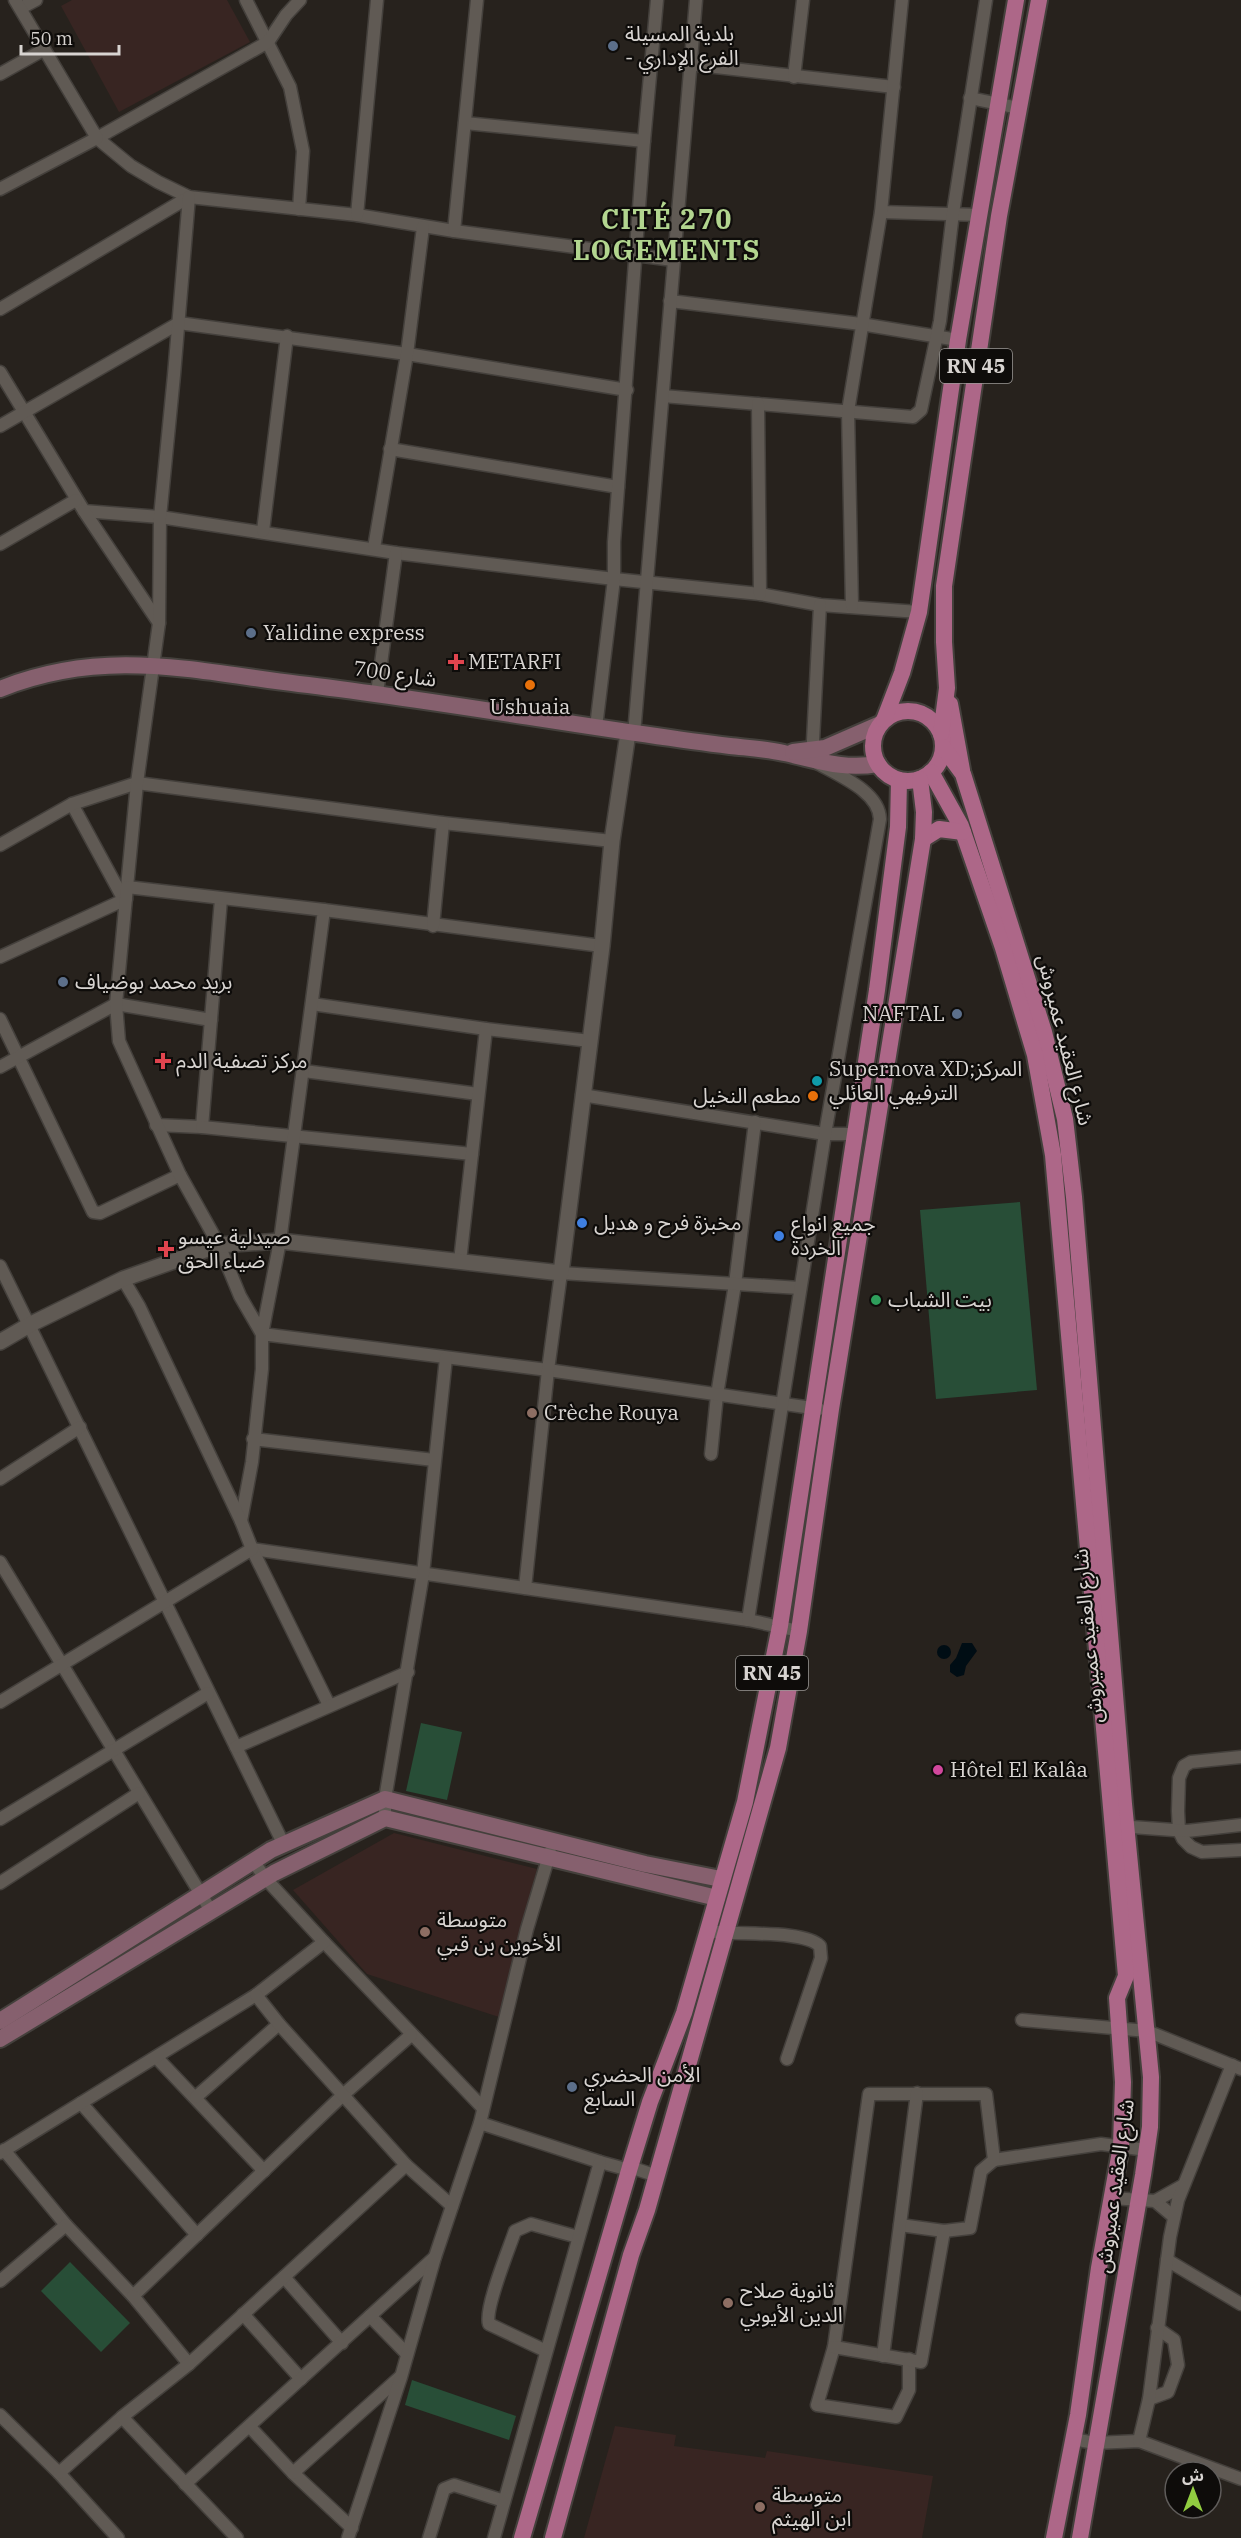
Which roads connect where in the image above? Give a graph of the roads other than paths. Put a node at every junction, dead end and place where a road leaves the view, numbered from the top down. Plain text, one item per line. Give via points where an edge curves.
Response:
1 (36, 0) edge
2 (246, 0) edge
3 (300, 0) edge
4 (377, 0) edge
5 (477, 0) edge
6 (657, 0) edge
7 (696, 0) edge
8 (803, 0) edge
9 (902, 0) edge
10 (986, 0) edge
11 (1016, 0) edge
12 (1039, 0) edge
13 (18, 4) edge
14 (268, 42) junction
15 (44, 50) junction
16 (1008, 50) junction
17 (1030, 54) junction
18 (689, 64) junction
19 (0, 75) edge
20 (794, 77) junction
21 (894, 87) junction
22 (970, 99) junction
23 (998, 104) junction
24 (1018, 108) junction
25 (465, 123) junction
26 (97, 138) junction
27 (644, 141) junction
28 (0, 189) edge
29 (189, 197) junction
30 (299, 209) junction
31 (881, 212) junction
32 (953, 213) junction
33 (357, 215) junction
34 (980, 215) junction
35 (423, 227) junction
36 (454, 231) junction
37 (636, 254) junction
38 (673, 260) junction
39 (670, 301) junction
40 (0, 309) edge
41 (179, 323) junction
42 (861, 324) junction
43 (287, 336) junction
44 (937, 337) junction
45 (958, 340) junction
46 (407, 354) junction
47 (0, 372) edge
48 (627, 390) junction
49 (663, 396) junction
50 (758, 404) junction
51 (848, 411) junction
52 (23, 413) junction
53 (0, 426) edge
54 (390, 449) junction
55 (618, 487) junction
56 (76, 500) junction
57 (84, 511) junction
58 (160, 516) junction
59 (263, 531) junction
60 (0, 544) edge
61 (374, 548) junction
62 (396, 553) junction
63 (614, 579) junction
64 (648, 582) junction
65 (760, 594) junction
66 (820, 605) junction
67 (852, 606) junction
68 (919, 612) junction
69 (159, 623) junction
70 (154, 664) junction
71 (947, 688) junction
72 (0, 689) edge
73 (376, 693) junction
74 (882, 722) junction
75 (596, 727) junction
76 (631, 734) junction
77 (942, 741) junction
78 (812, 755) junction
79 (878, 764) junction
80 (963, 774) junction
81 (926, 776) junction
82 (899, 780) junction
83 (137, 783) junction
84 (72, 804) junction
85 (443, 823) junction
86 (963, 832) junction
87 (923, 839) junction
88 (612, 841) junction
89 (0, 845) edge
90 (126, 896) junction
91 (221, 899) junction
92 (324, 910) junction
93 (433, 926) junction
94 (602, 946) junction
95 (0, 957) edge
96 (116, 1004) junction
97 (312, 1004) junction
98 (0, 1018) edge
99 (211, 1020) junction
100 (486, 1029) junction
101 (590, 1041) junction
102 (19, 1057) junction
103 (0, 1067) edge
104 (304, 1071) junction
105 (478, 1094) junction
106 (582, 1095) junction
107 (755, 1122) junction
108 (156, 1125) junction
109 (202, 1127) junction
110 (825, 1134) junction
111 (855, 1134) junction
112 (295, 1137) junction
113 (472, 1154) junction
114 (180, 1175) junction
115 (280, 1241) junction
116 (219, 1245) junction
117 (460, 1261) junction
118 (0, 1266) edge
119 (561, 1273) junction
120 (123, 1279) junction
121 (735, 1284) junction
122 (800, 1288) junction
123 (31, 1324) junction
124 (262, 1334) junction
125 (0, 1342) edge
126 (446, 1358) junction
127 (548, 1370) junction
128 (717, 1395) junction
129 (782, 1404) junction
130 (812, 1408) junction
131 (831, 1409) junction
132 (80, 1427) junction
133 (253, 1439) junction
134 (711, 1454) dead end
135 (434, 1460) junction
136 (0, 1479) edge
137 (241, 1521) junction
138 (252, 1549) junction
139 (0, 1562) edge
140 (1097, 1568) junction
141 (423, 1574) junction
142 (525, 1588) junction
143 (165, 1603) junction
144 (748, 1620) junction
145 (780, 1626) junction
146 (799, 1631) junction
147 (62, 1664) junction
148 (408, 1672) junction
149 (208, 1693) junction
150 (0, 1702) edge
151 (329, 1705) junction
152 (236, 1747) junction
153 (113, 1751) junction
154 (1241, 1757) edge
155 (139, 1793) junction
156 (385, 1799) junction
157 (384, 1818) junction
158 (0, 1819) edge
159 (1119, 1826) junction
160 (1241, 1826) edge
161 (1179, 1831) junction
162 (554, 1842) junction
163 (284, 1845) junction
164 (1241, 1850) edge
165 (547, 1858) junction
166 (253, 1861) junction
167 (266, 1879) junction
168 (722, 1879) junction
169 (0, 1883) edge
170 (200, 1894) junction
171 (717, 1898) junction
172 (211, 1911) junction
173 (707, 1931) junction
174 (726, 1935) junction
175 (324, 1942) junction
176 (256, 1995) junction
177 (1022, 2020) dead end
178 (0, 2021) edge
179 (279, 2024) junction
180 (1118, 2028) junction
181 (1147, 2031) junction
182 (411, 2035) junction
183 (0, 2039) edge
184 (157, 2058) junction
185 (787, 2059) dead end
186 (1236, 2067) edge
187 (917, 2093) junction
188 (344, 2094) junction
189 (196, 2097) junction
190 (81, 2103) junction
191 (482, 2108) junction
192 (480, 2123) junction
193 (1121, 2146) junction
194 (1147, 2150) junction
195 (2, 2152) edge
196 (994, 2160) junction
197 (600, 2162) junction
198 (406, 2165) junction
199 (630, 2167) junction
200 (264, 2171) junction
201 (657, 2176) junction
202 (1182, 2186) junction
203 (1112, 2198) junction
204 (1147, 2200) junction
205 (452, 2206) junction
206 (1174, 2217) junction
207 (66, 2225) junction
208 (900, 2225) junction
209 (945, 2231) junction
210 (197, 2235) junction
211 (578, 2237) junction
212 (606, 2248) junction
213 (631, 2255) junction
214 (435, 2257) junction
215 (1167, 2260) junction
216 (284, 2277) junction
217 (0, 2281) edge
218 (132, 2296) junction
219 (1241, 2304) edge
220 (243, 2314) junction
221 (370, 2316) junction
222 (1157, 2328) junction
223 (342, 2343) junction
224 (834, 2347) junction
225 (546, 2351) junction
226 (407, 2354) junction
227 (883, 2355) junction
228 (909, 2359) junction
229 (189, 2364) junction
230 (401, 2377) junction
231 (301, 2379) junction
232 (1149, 2399) junction
233 (0, 2415) edge
234 (122, 2417) junction
235 (250, 2427) junction
236 (1073, 2439) junction
237 (1139, 2441) junction
238 (1095, 2443) junction
239 (58, 2473) junction
240 (293, 2473) junction
241 (1241, 2479) edge
242 (185, 2484) junction
243 (504, 2501) junction
244 (1059, 2504) junction
245 (1085, 2507) junction
246 (350, 2533) edge
247 (118, 2538) edge
248 (237, 2538) edge
249 (429, 2538) edge
250 (494, 2538) edge
251 (522, 2538) edge
252 (553, 2538) edge
253 (1054, 2538) edge
254 (1080, 2538) edge

1 - 13 street
2 - 14 street
3 - 14 street
4 - 33 street
5 - 25 street
6 - 27 street
7 - 18 street
8 - 20 street
9 - 21 street
10 - 22 street
11 - 16 main road, RN 45
12 - 17 main road, RN 45
13 - 15 street
14 - 26 street
14 - 30 street via 290,87 300,128 303,164
15 - 19 street
15 - 26 street
16 - 17 main road
16 - 23 main road, RN 45
17 - 24 main road, RN 45
18 - 20 street
18 - 38 street
20 - 21 street
21 - 31 street
22 - 23 street
22 - 32 street
23 - 24 street
23 - 34 main road, RN 45
24 - 71 main road, RN 45 via 944,586
25 - 27 street
25 - 36 street
26 - 28 street
26 - 29 street via 131,166
27 - 37 street
29 - 30 street
29 - 40 street
29 - 41 street
30 - 33 street
31 - 32 street
31 - 42 street
32 - 34 street
32 - 44 street
33 - 35 street
34 - 45 main road, RN 45
35 - 36 street
35 - 46 street
36 - 37 street
37 - 38 street
37 - 48 street
38 - 39 street
39 - 42 street
39 - 49 street
41 - 43 street
41 - 52 street
41 - 58 street
42 - 44 street
42 - 51 street
43 - 46 street
43 - 59 street
44 - 45 street
44 - 51 street via 918,414 913,417
45 - 68 main road, RN 45
46 - 48 street
46 - 54 street
47 - 52 street
48 - 55 street
49 - 50 street
49 - 64 street
50 - 51 street
50 - 65 street
51 - 67 street
52 - 53 street
52 - 56 street
54 - 55 street
54 - 61 street
55 - 63 street
56 - 57 street
56 - 60 street
57 - 58 street
57 - 69 street
58 - 59 street
58 - 69 street
59 - 61 street
61 - 62 street
62 - 63 street
62 - 73 street
63 - 64 street
63 - 75 street
64 - 65 street
64 - 76 street
65 - 66 street
66 - 67 street
66 - 78 street
67 - 68 street
68 - 74 main road, RN 45 via 902,674
69 - 70 street
70 - 72 main road, شارع 700 via 66,670
70 - 73 main road, شارع 700
70 - 83 street
71 - 77 main road, RN 45
71 - 80 main road
73 - 75 main road, شارع 700
74 - 77 main road via 905,711 916,712 935,724
74 - 78 main road
74 - 79 main road via 872,747
75 - 76 main road, شارع 700
76 - 78 main road, شارع 700
76 - 88 street
77 - 80 main road, شارع العقيد عميروش
77 - 81 main road via 937,765
78 - 79 main road via 844,766
78 - 110 street via 870,795 880,811
79 - 82 main road
80 - 140 main road, شارع العقيد عميروش via 1044,1032 1065,1119 1074,1197
81 - 82 main road
81 - 86 main road, شارع العقيد عميروش via 951,805
81 - 87 main road, RN 45
82 - 111 main road, RN 45 via 895,852
83 - 84 street
83 - 85 street
83 - 90 street
84 - 89 street
84 - 90 street
85 - 88 street
85 - 93 street
86 - 87 main road via 939,829
86 - 140 main road, شارع العقيد عميروش via 1029,1030 1043,1094 1053,1155
87 - 131 main road, RN 45
88 - 94 street
90 - 91 street
90 - 95 street
90 - 96 street
91 - 92 street
91 - 99 street
92 - 93 street
92 - 97 street
93 - 94 street
94 - 101 street
96 - 99 street
96 - 102 street
96 - 108 street via 118,1041
97 - 100 street
97 - 104 street
98 - 102 street
99 - 109 street
100 - 101 street
100 - 105 street
101 - 106 street
102 - 103 street
102 - 114 street via 96,1214
104 - 105 street
104 - 112 street
105 - 113 street
106 - 107 street
106 - 119 street
107 - 110 street
107 - 121 street
108 - 109 street
108 - 114 street
109 - 112 street
110 - 111 street
110 - 122 street
111 - 130 main road, RN 45
112 - 113 street
112 - 115 street
113 - 117 street
114 - 116 street
115 - 116 street
115 - 117 street
115 - 124 street
116 - 120 street
116 - 124 street via 240,1296
117 - 119 street
118 - 123 street
119 - 121 street
119 - 127 street
120 - 123 street
120 - 137 street
121 - 122 street
121 - 128 street
122 - 129 street
123 - 125 street
123 - 132 street
124 - 126 street
124 - 133 street
126 - 127 street
126 - 135 street
127 - 128 street
127 - 142 street
128 - 129 street
128 - 134 street
129 - 130 street
129 - 144 street
130 - 131 street
130 - 145 main road, RN 45
131 - 146 main road, RN 45
132 - 136 street
132 - 143 street
133 - 135 street
133 - 137 street
135 - 141 street
137 - 138 street
138 - 141 street
138 - 143 street
138 - 151 street
139 - 147 street
140 - 159 main road, شارع العقيد عميروش
141 - 142 street
141 - 148 street
142 - 144 street
143 - 147 street
143 - 149 street
144 - 145 street
145 - 146 street
145 - 168 main road, RN 45 via 745,1802
146 - 174 main road, RN 45 via 778,1748
147 - 150 street
147 - 153 street
148 - 151 street
148 - 156 street
149 - 152 street
149 - 153 street
151 - 152 street
152 - 163 street
153 - 155 street
153 - 158 street
154 - 161 street via 1191,1762 1179,1772
155 - 169 street
155 - 170 street
156 - 157 street
156 - 162 main road
156 - 163 main road
157 - 165 main road
157 - 167 main road
159 - 161 street
159 - 180 main road, شارع العقيد عميروش via 1126,1976 1116,1998
159 - 181 main road, شارع العقيد عميروش
160 - 161 street
161 - 164 street via 1183,1839 1202,1852
162 - 165 street
162 - 168 main road
163 - 166 main road
165 - 171 main road
165 - 191 street
166 - 167 street
166 - 170 main road
167 - 172 main road
167 - 175 street
168 - 171 main road, RN 45
170 - 172 street
170 - 178 main road
171 - 173 main road, RN 45
172 - 183 main road
173 - 174 street
173 - 199 main road, RN 45 via 684,2013
174 - 185 street via 795,1936 809,1938 820,1946 821,1958
174 - 201 main road, RN 45
175 - 176 street
175 - 182 street
176 - 179 street
176 - 184 street
177 - 180 street
179 - 188 street
179 - 189 street
180 - 181 street
180 - 193 main road, شارع العقيد عميروش via 1123,2082
181 - 186 street
181 - 194 main road, شارع العقيد عميروش via 1151,2105
182 - 188 street
182 - 191 street
184 - 189 street
184 - 190 street
186 - 202 street
187 - 196 street via 986,2094
187 - 208 street
187 - 224 street via 869,2094
188 - 198 street
188 - 200 street
189 - 200 street
190 - 195 street
190 - 210 street
191 - 192 street
192 - 197 street
192 - 205 street
193 - 194 street
193 - 196 street via 1101,2144
193 - 203 main road, شارع العقيد عميروش
194 - 204 main road, شارع العقيد عميروش
195 - 207 street
196 - 209 street via 981,2171 970,2228
197 - 199 street
197 - 211 street
198 - 205 street
198 - 216 street
199 - 201 street
199 - 212 main road, RN 45
200 - 210 street
201 - 213 main road, RN 45
202 - 204 street
202 - 206 street
203 - 204 street
203 - 236 main road, شارع العقيد عميروش
204 - 206 street
204 - 238 main road, شارع العقيد عميروش
205 - 214 street
206 - 215 street
207 - 217 street
207 - 218 street
208 - 209 street
208 - 227 street
209 - 228 street via 921,2362
210 - 218 street
211 - 225 street
211 - 225 street via 531,2224 521,2227 516,2231 490,2305 489,2324
212 - 213 main road
212 - 251 main road, RN 45
213 - 252 main road, RN 45
214 - 221 street
214 - 226 street
215 - 219 street
215 - 222 street
216 - 220 street
216 - 223 street
218 - 229 street
220 - 229 street
220 - 231 street
221 - 223 street
221 - 226 street
222 - 232 street
222 - 232 street via 1174,2340 1178,2365 1168,2392
223 - 231 street
224 - 227 street
224 - 228 street via 817,2405 896,2417 909,2390
225 - 243 street
226 - 230 street
227 - 228 street
229 - 234 street
230 - 240 street
230 - 246 street
231 - 235 street
232 - 237 street
233 - 239 street
234 - 239 street
234 - 242 street
235 - 240 street
235 - 242 street
236 - 238 street
236 - 244 main road, شارع العقيد عميروش
237 - 238 street
237 - 241 street
238 - 245 main road, شارع العقيد عميروش
239 - 247 street
240 - 246 street
242 - 248 street
243 - 249 street via 454,2485 444,2488
243 - 250 street
244 - 245 main road
244 - 253 main road, شارع العقيد عميروش
245 - 254 main road, شارع العقيد عميروش

